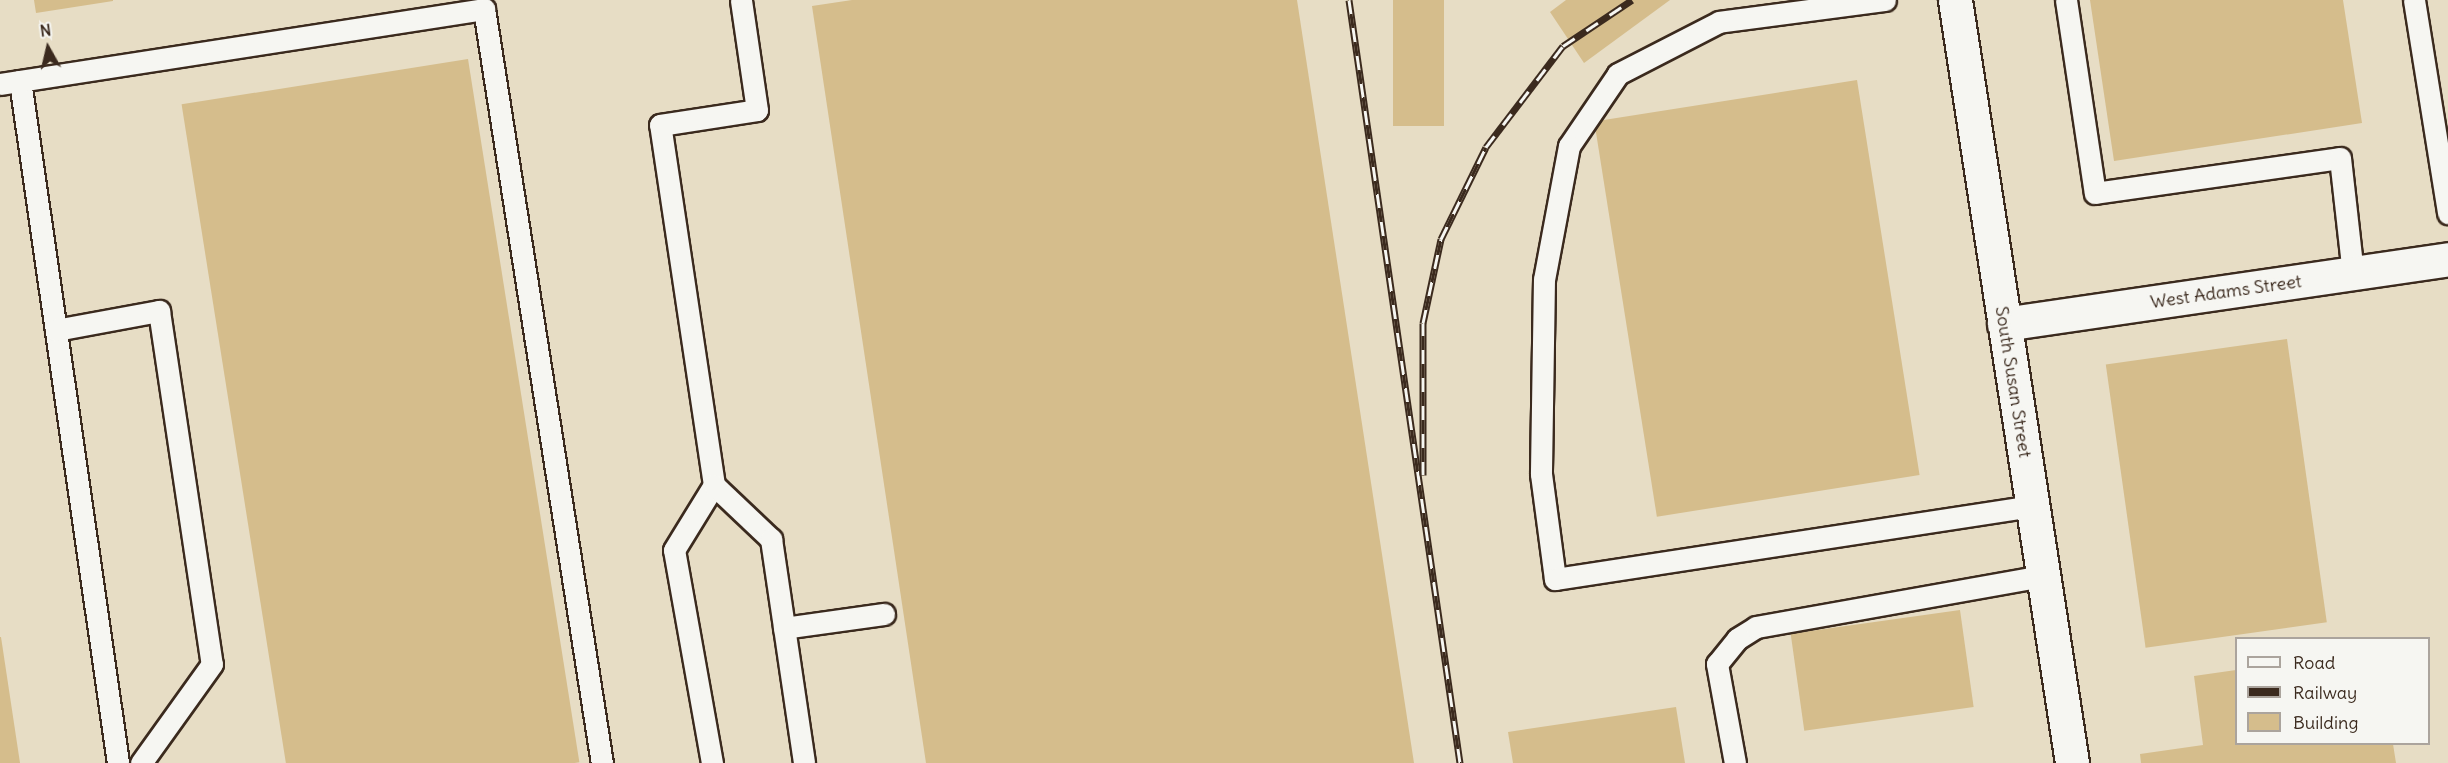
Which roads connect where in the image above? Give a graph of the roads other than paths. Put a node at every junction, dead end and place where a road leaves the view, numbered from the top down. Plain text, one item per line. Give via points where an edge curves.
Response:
1 (741, 0) edge
2 (1885, 0) edge
3 (1955, 0) edge
4 (2066, 0) edge
5 (2414, 0) edge
6 (10, 83) edge
7 (2448, 213) edge
8 (2448, 259) edge
9 (2353, 273) junction
10 (2004, 324) junction
11 (56, 330) junction
12 (714, 485) junction
13 (2032, 506) junction
14 (2043, 576) junction
15 (884, 614) dead end
16 (784, 628) junction
17 (118, 763) edge
18 (141, 763) edge
19 (602, 763) edge
20 (712, 763) edge
21 (804, 763) edge
22 (1735, 763) edge
23 (2072, 763) edge

1 - 12 lane via 757,110 660,125
2 - 13 lane via 1719,22 1618,74 1569,146 1544,279 1541,474 1555,579
3 - 10 street, South Susan Street
4 - 9 lane via 2094,193 2340,158
5 - 7 lane
6 - 11 lane
6 - 19 lane via 484,9
8 - 9 street, West Adams Street
9 - 10 street, West Adams Street
10 - 13 street, South Susan Street
11 - 17 lane
11 - 18 lane via 159,311 212,664
12 - 16 lane via 771,538
12 - 20 lane via 674,550
13 - 14 street, South Susan Street
14 - 22 lane via 1756,627 1737,639 1717,664
14 - 23 street, South Susan Street
15 - 16 lane
16 - 21 lane

